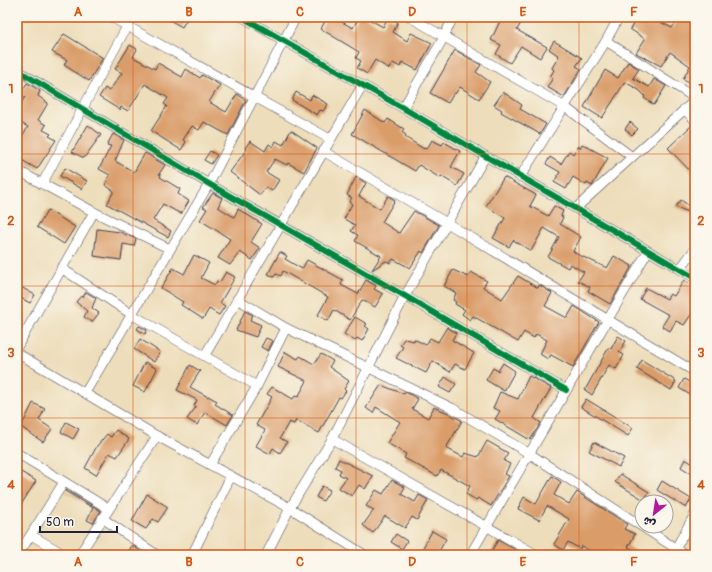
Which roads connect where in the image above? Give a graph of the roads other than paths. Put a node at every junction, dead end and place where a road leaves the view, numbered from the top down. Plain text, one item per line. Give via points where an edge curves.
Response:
1 (111, 17) edge
2 (132, 17) edge
3 (242, 17) edge
4 (296, 17) edge
5 (410, 17) edge
6 (453, 17) edge
7 (619, 17) edge
8 (128, 27) junction
9 (444, 37) junction
10 (284, 40) junction
11 (606, 41) junction
12 (17, 70) edge
13 (362, 86) junction
14 (255, 97) junction
15 (695, 99) edge
16 (565, 107) junction
17 (403, 108) junction
18 (81, 109) junction
19 (684, 109) junction
20 (695, 120) edge
21 (330, 139) junction
22 (323, 152) junction
23 (631, 156) junction
24 (485, 157) junction
25 (17, 170) edge
26 (520, 177) junction
27 (42, 184) junction
28 (209, 184) junction
29 (576, 208) junction
30 (94, 212) junction
31 (447, 223) junction
32 (280, 224) junction
33 (170, 249) junction
34 (695, 249) edge
35 (648, 252) junction
36 (61, 268) junction
37 (680, 269) junction
38 (695, 278) edge
39 (406, 296) junction
40 (237, 300) junction
41 (131, 314) junction
42 (608, 320) junction
43 (286, 328) junction
44 (17, 347) edge
45 (17, 353) edge
46 (205, 355) junction
47 (368, 368) junction
48 (695, 372) edge
49 (257, 386) junction
50 (566, 390) junction
51 (85, 393) junction
52 (157, 436) junction
53 (332, 440) junction
54 (17, 453) edge
55 (530, 454) junction
56 (210, 465) junction
57 (231, 476) junction
58 (64, 482) junction
59 (290, 508) junction
60 (109, 509) junction
61 (695, 514) edge
62 (102, 518) junction
63 (488, 526) junction
64 (30, 535) junction
65 (674, 552) edge
66 (18, 555) edge
67 (65, 555) edge
68 (79, 555) edge
69 (157, 555) edge
70 (192, 555) edge
71 (266, 555) edge
72 (365, 555) edge
73 (470, 555) edge
74 (537, 555) edge
75 (686, 555) edge

1 - 8 street
2 - 8 street
3 - 10 street
4 - 10 street
5 - 9 street
6 - 9 street
7 - 11 street
8 - 14 street
8 - 18 street
9 - 16 street
9 - 17 street
10 - 13 street
10 - 14 street
11 - 15 street
11 - 16 street
12 - 18 street
13 - 17 street
13 - 21 street
14 - 21 street
14 - 28 street
15 - 19 street
16 - 23 street
16 - 26 street
17 - 24 street
18 - 27 street
18 - 28 street
19 - 20 street
19 - 23 street
21 - 22 street
22 - 31 street
22 - 32 street
23 - 29 street
24 - 26 street
24 - 31 street
25 - 27 street
26 - 29 street
27 - 30 street
28 - 32 street
28 - 33 street
29 - 35 street
30 - 33 street
30 - 36 street
31 - 39 street
31 - 42 street
32 - 39 street
32 - 40 street
33 - 41 street
34 - 37 street
35 - 37 street
35 - 42 street
36 - 41 street
36 - 44 street
37 - 38 street
39 - 47 street
39 - 50 street
40 - 43 street
40 - 46 street
41 - 46 street
41 - 51 street
42 - 48 street
42 - 50 street
43 - 47 street
43 - 49 street
45 - 51 street
46 - 49 street
47 - 53 street
47 - 55 street via 452,408
49 - 56 street
50 - 55 street
51 - 52 street
52 - 56 street
52 - 60 street
53 - 59 street
53 - 63 street
54 - 58 street
55 - 63 street
55 - 65 street
56 - 57 street
57 - 59 street
57 - 70 street
58 - 60 street
58 - 64 street
59 - 71 street
59 - 72 street
60 - 62 street
61 - 65 street
62 - 68 street
62 - 69 street
63 - 73 street
63 - 74 street
64 - 66 street
64 - 67 street
65 - 75 street

